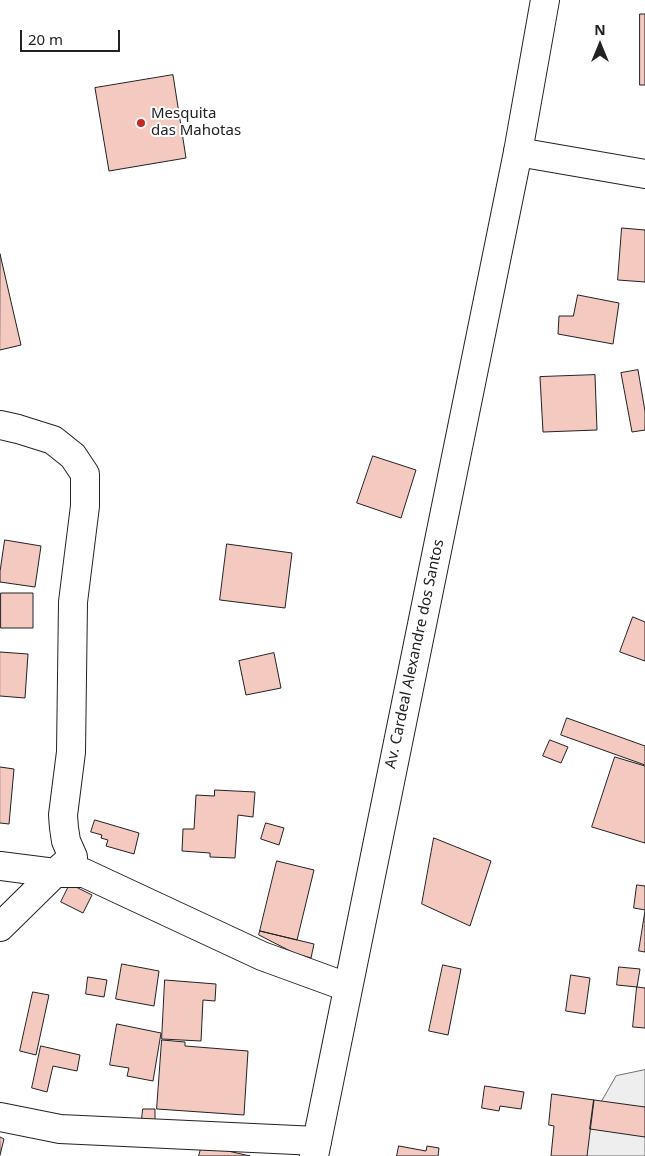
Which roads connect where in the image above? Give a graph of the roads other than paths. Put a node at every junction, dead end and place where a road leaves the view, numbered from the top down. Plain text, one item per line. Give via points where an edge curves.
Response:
1 (545, 0) edge
2 (518, 152) junction
3 (645, 174) edge
4 (0, 425) edge
5 (0, 866) edge
6 (55, 873) junction
7 (0, 927) edge
8 (348, 987) junction
9 (0, 1117) edge
10 (315, 1148) edge

1 - 2 street, Av. Cardeal Alexandre dos Santos
2 - 3 street
2 - 8 street, Av. Cardeal Alexandre dos Santos
4 - 6 street via 53,440 73,456 85,474 85,506 73,602 71,752 63,815 66,841 73,857
5 - 6 street
6 - 7 street
6 - 8 street via 84,873 262,956
8 - 10 street, Av. Cardeal Alexandre dos Santos
9 - 10 street via 60,1129

